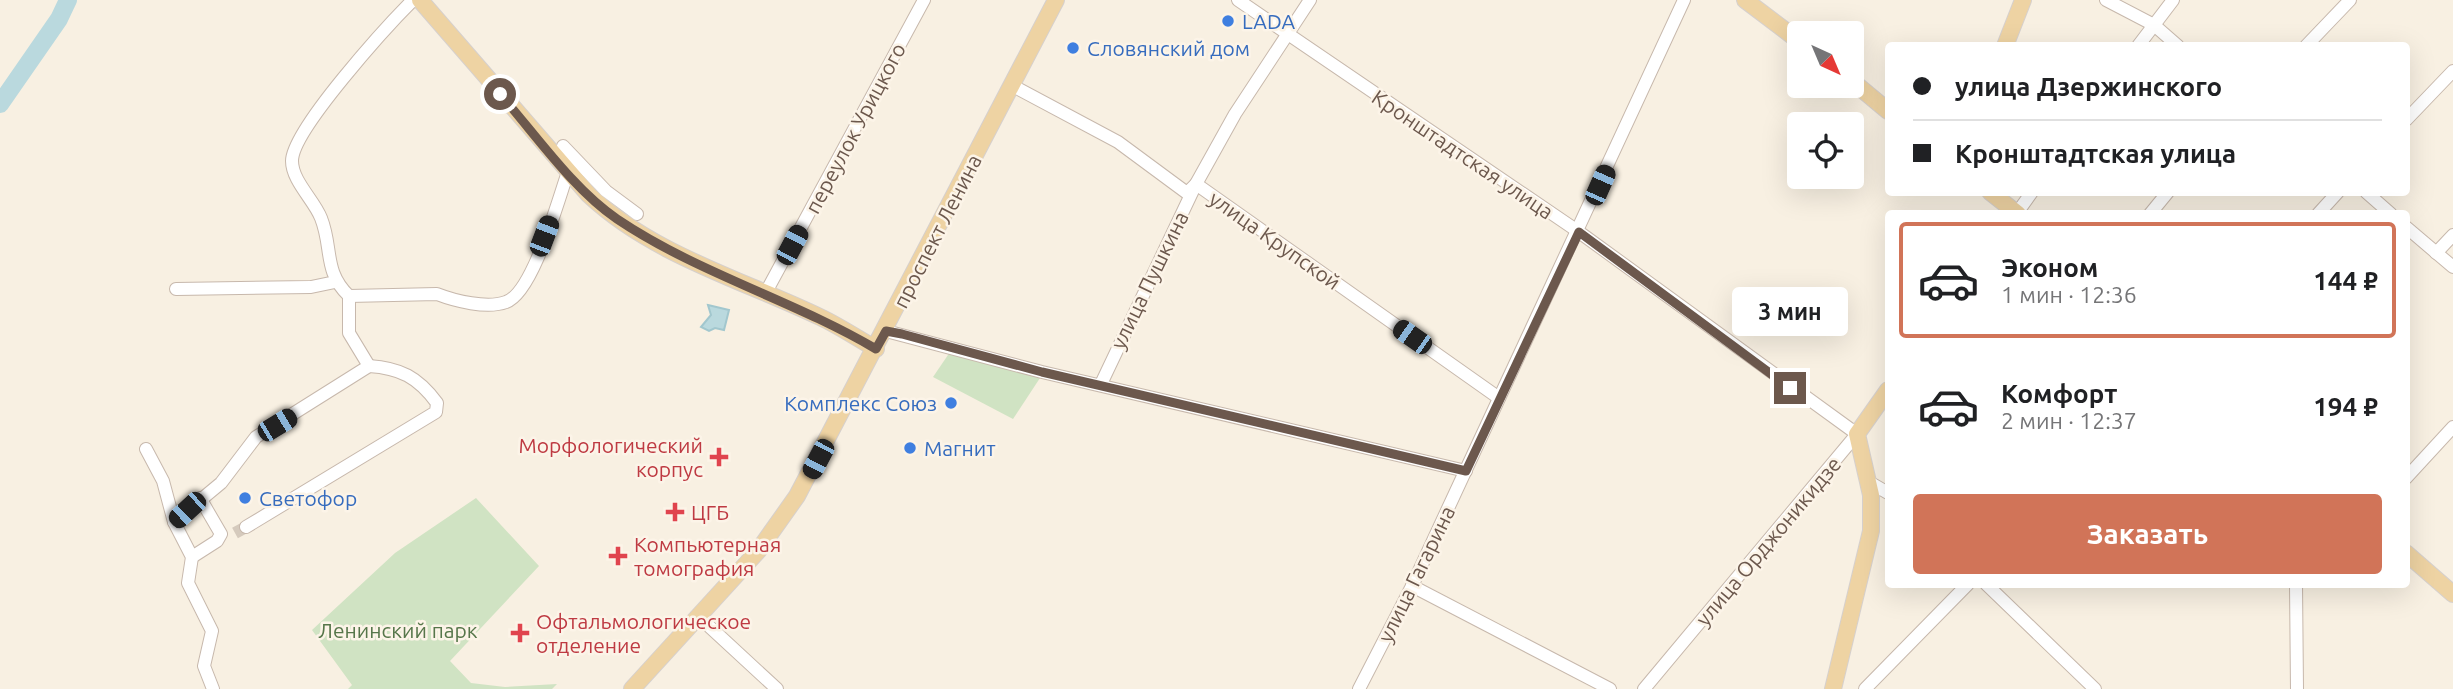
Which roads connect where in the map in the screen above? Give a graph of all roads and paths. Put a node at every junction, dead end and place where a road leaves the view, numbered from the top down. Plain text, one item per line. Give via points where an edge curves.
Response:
1 (413, 0) edge
2 (420, 0) edge
3 (924, 0) edge
4 (1056, 0) edge
5 (1238, 0) edge
6 (1310, 0) edge
7 (1684, 0) edge
8 (1745, 0) edge
9 (2024, 0) edge
10 (2106, 0) edge
11 (2172, 0) edge
12 (2350, 0) edge
13 (2154, 25) junction
14 (1787, 32) edge
15 (1285, 34) junction
16 (2007, 42) edge
17 (2141, 42) edge
18 (2173, 42) edge
19 (2310, 42) edge
20 (2453, 71) edge
21 (1013, 86) junction
22 (1864, 91) edge
23 (1885, 108) edge
24 (2410, 116) edge
25 (563, 146) dead end
26 (568, 172) junction
27 (1196, 184) junction
28 (1995, 196) edge
29 (2165, 196) edge
30 (2334, 196) edge
31 (2370, 196) edge
32 (2013, 210) edge
33 (2153, 210) edge
34 (2322, 210) edge
35 (2386, 210) edge
36 (637, 214) dead end
37 (2410, 230) edge
38 (1579, 232) junction
39 (2453, 235) edge
40 (2436, 253) junction
41 (2453, 267) edge
42 (335, 282) junction
43 (176, 289) dead end
44 (765, 293) junction
45 (349, 296) junction
46 (886, 331) junction
47 (876, 349) junction
48 (369, 366) junction
49 (1101, 384) junction
50 (1885, 394) edge
51 (1499, 398) junction
52 (2453, 427) edge
53 (1857, 434) junction
54 (146, 449) dead end
55 (1466, 471) junction
56 (2410, 474) edge
57 (1869, 482) junction
58 (1885, 491) edge
59 (200, 498) junction
60 (174, 522) junction
61 (234, 531) junction
62 (2410, 556) edge
63 (192, 557) junction
64 (1412, 586) junction
65 (1964, 588) edge
66 (1990, 588) edge
67 (2296, 588) edge
68 (2453, 594) edge
69 (698, 616) junction
70 (213, 689) edge
71 (632, 689) edge
72 (776, 689) edge
73 (1359, 689) edge
74 (1610, 689) edge
75 (1644, 689) edge
76 (1833, 689) edge
77 (1865, 689) edge
78 (2095, 689) edge
79 (2297, 689) edge

1 - 42 street via 346,76 293,149 292,166 321,218
2 - 26 main road
3 - 44 street, переулок Урицкого
4 - 21 main road, проспект Ленина
5 - 15 street, Кронштадтская улица
6 - 15 street, улица Пушкина
7 - 38 street, улица Гагарина
8 - 14 main road
9 - 16 main road
10 - 13 street
11 - 13 street
12 - 19 street
13 - 17 street
13 - 18 street
15 - 27 street, улица Пушкина
15 - 38 street, Кронштадтская улица
20 - 24 street
21 - 27 street, улица Крупской via 1118,142 1187,193
21 - 46 main road, проспект Ленина
22 - 23 main road
25 - 36 street via 606,191
26 - 44 main road via 603,209 636,231
26 - 45 street via 528,278 519,295 508,302 496,305 437,294
27 - 49 street, улица Пушкина
27 - 51 street, улица Крупской
28 - 32 main road
29 - 33 street
30 - 34 street
31 - 35 street
37 - 40 street
38 - 51 street, улица Гагарина
38 - 53 street, Кронштадтская улица
39 - 40 street
40 - 41 street
42 - 43 street via 311,287
42 - 45 street
44 - 47 main road via 821,317
45 - 48 street via 349,333
46 - 47 main road, проспект Ленина
46 - 49 street
47 - 69 main road, проспект Ленина via 777,528
48 - 59 street via 256,438 221,484
48 - 61 street via 393,368 422,382 437,403 436,412
49 - 55 street
50 - 53 main road, улица Орджоникидзе
51 - 55 street, улица Гагарина
52 - 56 street
53 - 57 main road
53 - 75 street, улица Орджоникидзе
54 - 60 street via 163,481
55 - 64 street, улица Гагарина
57 - 58 street
57 - 76 main road via 1871,531
59 - 60 street
59 - 61 street
60 - 63 street
61 - 63 street
62 - 68 main road
63 - 70 street via 188,583 212,631 204,666
64 - 73 street, улица Гагарина
64 - 74 street
65 - 77 street
66 - 78 street
67 - 79 street
69 - 71 main road, проспект Ленина
69 - 72 street

